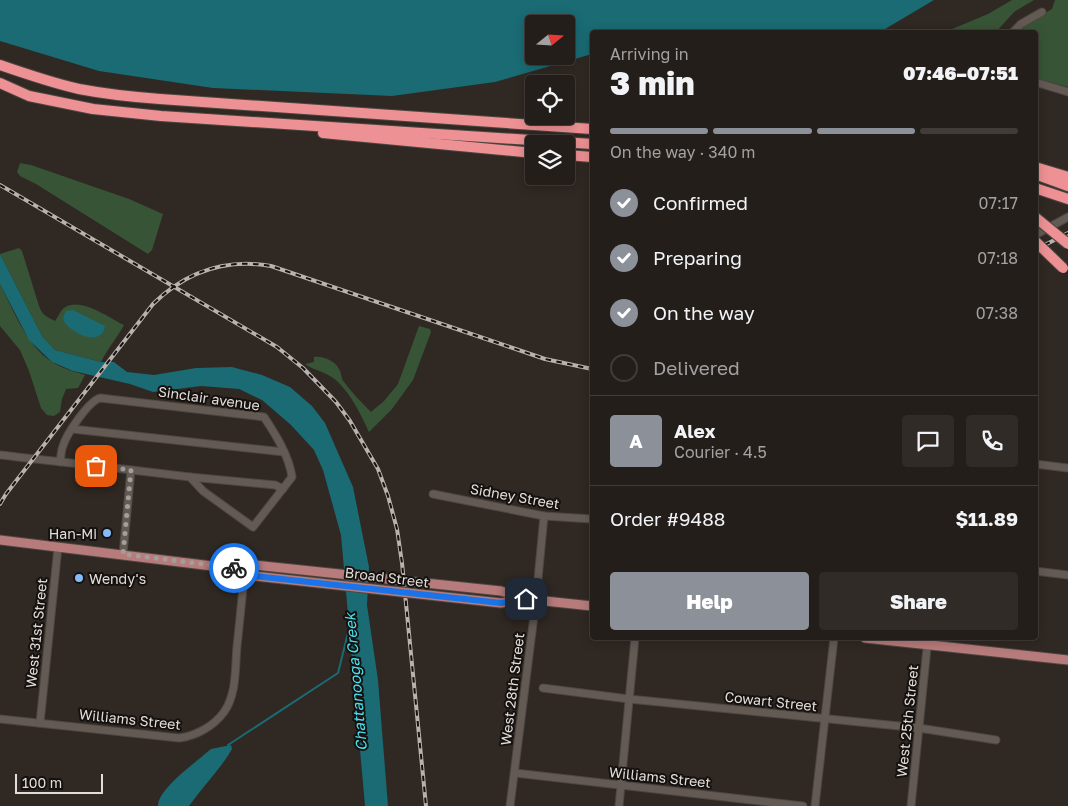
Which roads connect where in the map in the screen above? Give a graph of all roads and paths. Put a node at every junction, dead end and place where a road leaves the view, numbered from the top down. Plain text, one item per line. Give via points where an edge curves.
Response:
1 (1042, 12) dead end
2 (1015, 30) edge
3 (0, 65) edge
4 (1038, 83) edge
5 (0, 84) edge
6 (1068, 92) edge
7 (306, 126) junction
8 (590, 129) edge
9 (590, 144) edge
10 (525, 152) edge
11 (575, 156) edge
12 (590, 157) edge
13 (1038, 168) edge
14 (1038, 175) edge
15 (1068, 177) edge
16 (1068, 186) edge
17 (1038, 189) edge
18 (1068, 199) edge
19 (1068, 217) edge
20 (1038, 219) edge
21 (1038, 233) edge
22 (1068, 244) edge
23 (1038, 245) edge
24 (1065, 271) edge
25 (72, 429) junction
26 (284, 452) junction
27 (0, 455) edge
28 (60, 462) junction
29 (1038, 464) edge
30 (1068, 468) edge
31 (131, 470) junction
32 (190, 477) junction
33 (283, 489) junction
34 (433, 494) dead end
35 (544, 516) junction
36 (590, 519) edge
37 (0, 540) edge
38 (58, 547) junction
39 (123, 554) junction
40 (245, 570) junction
41 (1038, 570) edge
42 (1068, 575) edge
43 (531, 599) junction
44 (590, 606) edge
45 (635, 640) edge
46 (834, 640) edge
47 (906, 640) edge
48 (927, 641) edge
49 (1068, 660) edge
50 (543, 688) dead end
51 (629, 699) junction
52 (0, 719) edge
53 (824, 719) junction
54 (40, 723) junction
55 (919, 728) junction
56 (996, 740) dead end
57 (515, 773) junction
58 (622, 786) junction
59 (510, 806) edge
60 (619, 806) edge
61 (803, 806) edge
62 (815, 806) edge
63 (910, 806) edge

1 - 2 street
3 - 8 highway via 79,89 160,100
4 - 6 street
5 - 7 highway via 30,96 93,109
7 - 9 highway
7 - 10 highway via 325,134
11 - 12 highway
13 - 15 highway
14 - 16 highway
17 - 18 highway
19 - 21 street
20 - 22 highway, bridge
23 - 24 highway, bridge
25 - 26 street
25 - 26 street, Sinclair avenue via 91,402 100,398 157,404 264,417
25 - 28 street, Sinclair avenue via 63,446
26 - 33 street, Sinclair avenue via 292,477
27 - 28 street
28 - 31 street
29 - 30 street
31 - 32 street
31 - 39 street
32 - 33 street via 274,485
32 - 33 street, Sinclair avenue via 203,491 253,527
34 - 35 street, Sidney Street
35 - 36 street, Sidney Street
35 - 43 street, West 28th Street
37 - 38 main road, Broad Street
38 - 39 main road, Broad Street
38 - 54 street, West 31st Street
39 - 40 main road, Broad Street
40 - 43 main road, Broad Street, bridge via 254,565 501,591
40 - 54 street, Williams Street via 233,692 217,720 191,737 179,738
41 - 42 street
43 - 44 main road, Broad Street
43 - 57 street, West 28th Street
45 - 51 street
46 - 53 street
47 - 48 main road
48 - 49 main road
48 - 55 street, West 25th Street
50 - 51 street, Cowart Street
51 - 53 street, Cowart Street
51 - 58 street
52 - 54 street, Williams Street
53 - 55 street, Cowart Street
53 - 62 street
55 - 56 street, Cowart Street
55 - 63 street, West 25th Street
57 - 58 street, Williams Street
57 - 59 street, West 28th Street
58 - 60 street
58 - 61 street, Williams Street

